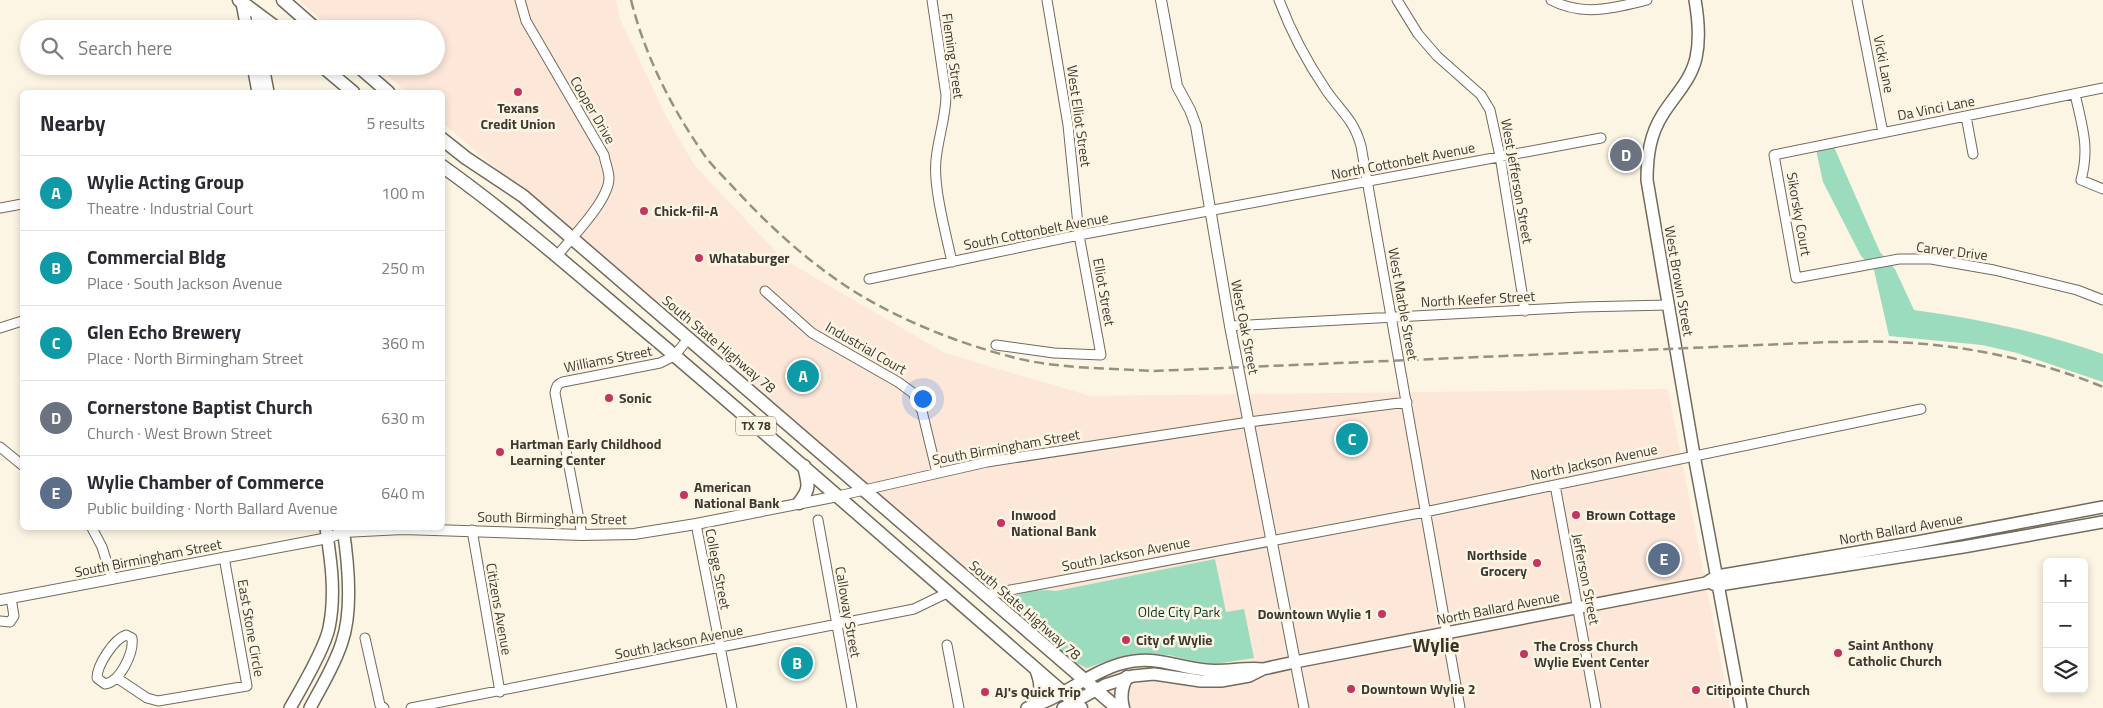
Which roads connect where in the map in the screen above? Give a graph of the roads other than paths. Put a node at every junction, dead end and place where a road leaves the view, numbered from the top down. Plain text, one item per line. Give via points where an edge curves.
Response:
1 (256, 0) edge
2 (283, 0) edge
3 (520, 0) edge
4 (932, 0) edge
5 (1047, 0) edge
6 (1161, 0) edge
7 (1279, 0) edge
8 (1397, 0) edge
9 (1551, 0) edge
10 (1647, 0) edge
11 (1695, 0) edge
12 (1857, 0) edge
13 (241, 1) edge
14 (257, 13) junction
15 (245, 20) edge
16 (257, 20) edge
17 (267, 20) edge
18 (306, 20) edge
19 (255, 75) edge
20 (265, 75) edge
21 (333, 75) edge
22 (368, 75) edge
23 (2103, 88) edge
24 (258, 90) edge
25 (268, 90) edge
26 (351, 90) edge
27 (386, 90) edge
28 (2075, 94) junction
29 (1966, 116) junction
30 (1883, 133) junction
31 (1601, 138) dead end
32 (445, 140) edge
33 (1973, 154) dead end
34 (1774, 155) joint
35 (1500, 156) junction
36 (445, 168) edge
37 (1368, 182) junction
38 (2103, 189) edge
39 (20, 204) edge
40 (0, 208) edge
41 (1210, 212) junction
42 (1079, 235) junction
43 (571, 237) junction
44 (557, 256) junction
45 (952, 262) junction
46 (1796, 278) joint
47 (868, 279) dead end
48 (765, 291) dead end
49 (2103, 300) edge
50 (1668, 305) junction
51 (1525, 310) junction
52 (1392, 316) junction
53 (20, 322) edge
54 (1230, 326) junction
55 (0, 328) edge
56 (689, 338) junction
57 (996, 345) dead end
58 (674, 356) junction
59 (1407, 402) junction
60 (1921, 409) dead end
61 (1249, 422) junction
62 (0, 447) edge
63 (1694, 455) junction
64 (20, 462) edge
65 (804, 466) junction
66 (936, 473) junction
67 (1554, 485) junction
68 (866, 491) junction
69 (838, 496) junction
70 (799, 503) junction
71 (2103, 506) edge
72 (1425, 512) junction
73 (818, 520) dead end
74 (2103, 522) edge
75 (696, 524) junction
76 (93, 530) edge
77 (343, 530) edge
78 (445, 530) edge
79 (472, 530) junction
80 (327, 533) edge
81 (582, 535) junction
82 (1272, 541) junction
83 (224, 557) junction
84 (112, 579) junction
85 (1718, 581) junction
86 (949, 592) junction
87 (984, 595) junction
88 (11, 598) junction
89 (0, 600) edge
90 (1578, 608) junction
91 (0, 622) edge
92 (836, 624) junction
93 (1446, 634) junction
94 (365, 638) dead end
95 (947, 645) dead end
96 (720, 649) junction
97 (1295, 662) junction
98 (1263, 668) junction
99 (1036, 669) junction
100 (1127, 677) junction
101 (117, 678) junction
102 (1083, 680) junction
103 (1095, 690) junction
104 (500, 692) junction
105 (1063, 693) junction
106 (1072, 706) edge
107 (382, 707) edge
108 (1029, 707) edge
109 (290, 708) edge
110 (310, 708) edge
111 (411, 708) edge
112 (732, 708) edge
113 (852, 708) edge
114 (959, 708) edge
115 (1116, 708) edge
116 (1123, 708) edge
117 (1304, 708) edge
118 (1460, 708) edge
119 (1596, 708) edge
120 (1741, 708) edge

1 - 14 main road
2 - 18 main road
3 - 43 street, Cooper Drive via 526,21 604,155 609,179 605,193
4 - 45 street, Fleming Street via 946,95 935,174
5 - 42 street, West Elliot Street via 1068,125
6 - 41 street, West Oak Street via 1177,86 1196,126
7 - 37 street, West Marble Street via 1288,24 1314,71 1357,132
8 - 35 street, West Jefferson Street via 1418,34 1437,56 1486,102
9 - 10 street via 1585,11
11 - 50 main road, West Brown Street via 1698,14 1696,56 1686,82 1658,123 1647,156 1647,180
12 - 30 street, Vicki Lane
13 - 14 main road
13 - 15 main road
14 - 16 main road
14 - 17 main road
19 - 24 main road
20 - 25 main road
21 - 26 main road
22 - 27 main road
23 - 28 street, Da Vinci Lane
28 - 29 street, Da Vinci Lane
28 - 38 street via 2086,146 2081,180
29 - 30 street, Da Vinci Lane
29 - 33 street
30 - 34 street, Da Vinci Lane
31 - 35 street, North Cottonbelt Avenue
32 - 43 main road, South State Highway 78 / TX 78 via 523,196
34 - 46 street, Sikorsky Court
35 - 37 street, North Cottonbelt Avenue
35 - 51 street, West Jefferson Street
36 - 44 main road, TX 78 via 500,208
37 - 41 street, North Cottonbelt Avenue
37 - 52 street, West Marble Street
39 - 40 street
41 - 42 street, South Cottonbelt Avenue
41 - 54 street, West Oak Street
42 - 45 street, South Cottonbelt Avenue
42 - 57 street, Elliot Street via 1101,355
43 - 44 street, Cooper Drive
43 - 56 main road, South State Highway 78 / TX 78
44 - 58 main road, TX 78
45 - 47 street, South Cottonbelt Avenue
46 - 49 street, Carver Drive via 1899,260 1931,259 1994,270 2077,290
48 - 66 street, Industrial Court via 812,333 912,393 922,411
50 - 51 street, North Keefer Street
50 - 63 main road, West Brown Street
51 - 52 street, North Keefer Street
52 - 54 street, North Keefer Street
52 - 59 street, West Marble Street
53 - 55 street
54 - 61 street, West Oak Street
56 - 58 street, Williams Street
56 - 68 main road, South State Highway 78 / TX 78
58 - 65 main road, TX 78
58 - 81 street, Williams Street via 660,363 563,382 555,388
59 - 61 street, South Birmingham Street
59 - 72 street, West Marble Street
60 - 63 street, North Jackson Avenue
61 - 66 street, South Birmingham Street via 987,462
61 - 82 street, West Oak Street
62 - 64 street
63 - 67 street, North Jackson Avenue
63 - 85 main road, West Brown Street
65 - 69 main road, TX 78
65 - 70 main road via 808,488
66 - 68 street, South Birmingham Street
67 - 72 street, North Jackson Avenue
67 - 90 street, Jefferson Street
68 - 69 street, South Birmingham Street
68 - 87 main road, South State Highway 78 / TX 78
69 - 70 street, South Birmingham Street
69 - 86 main road, TX 78
70 - 75 street, South Birmingham Street
71 - 85 main road, North Ballard Avenue
72 - 82 street, North Jackson Avenue
72 - 93 street, West Marble Street
73 - 92 street, Calloway Street
74 - 85 main road, North Ballard Avenue via 1954,549
75 - 81 street, South Birmingham Street via 634,534
75 - 96 street, College Street
76 - 84 street
77 - 80 street, South Birmingham Street
77 - 110 main road via 349,601 343,642
78 - 79 street, South Birmingham Street
79 - 81 street, South Birmingham Street
79 - 104 street, Citizens Avenue
80 - 83 street, South Birmingham Street
80 - 109 main road via 333,600 329,630
82 - 87 street, South Jackson Avenue
82 - 97 street, West Oak Street
83 - 84 street, South Birmingham Street
83 - 101 street, East Stone Circle via 248,686 158,701 147,698
84 - 88 street, South Birmingham Street
85 - 90 main road, North Ballard Avenue
85 - 120 main road, West Brown Street
86 - 92 street, South Jackson Avenue via 914,609
86 - 99 main road, TX 78
87 - 102 main road, South State Highway 78 / TX 78
88 - 89 street, South Birmingham Street
88 - 91 street via 14,616 10,622
90 - 93 main road, North Ballard Avenue
90 - 119 street, Jefferson Street
92 - 96 street, South Jackson Avenue
92 - 113 street, Calloway Street
93 - 97 main road, North Ballard Avenue
93 - 118 street, West Marble Street
94 - 107 street
95 - 114 street
96 - 104 street, South Jackson Avenue
96 - 112 street, College Street
97 - 98 main road, North Ballard Avenue
97 - 117 street
98 - 100 main road via 1249,676 1221,681 1154,674
98 - 102 main road via 1206,670 1140,660 1110,667
99 - 105 main road, TX 78
99 - 108 main road via 1041,691
100 - 103 main road
100 - 116 main road via 1120,697
101 - 101 street via 111,684 105,684 97,678 97,670 119,638 126,635 132,638 133,647
102 - 103 main road, TX 78
102 - 105 main road
103 - 106 main road
103 - 115 main road, TX 78
104 - 111 street, South Jackson Avenue
105 - 106 main road, TX 78
105 - 108 main road

